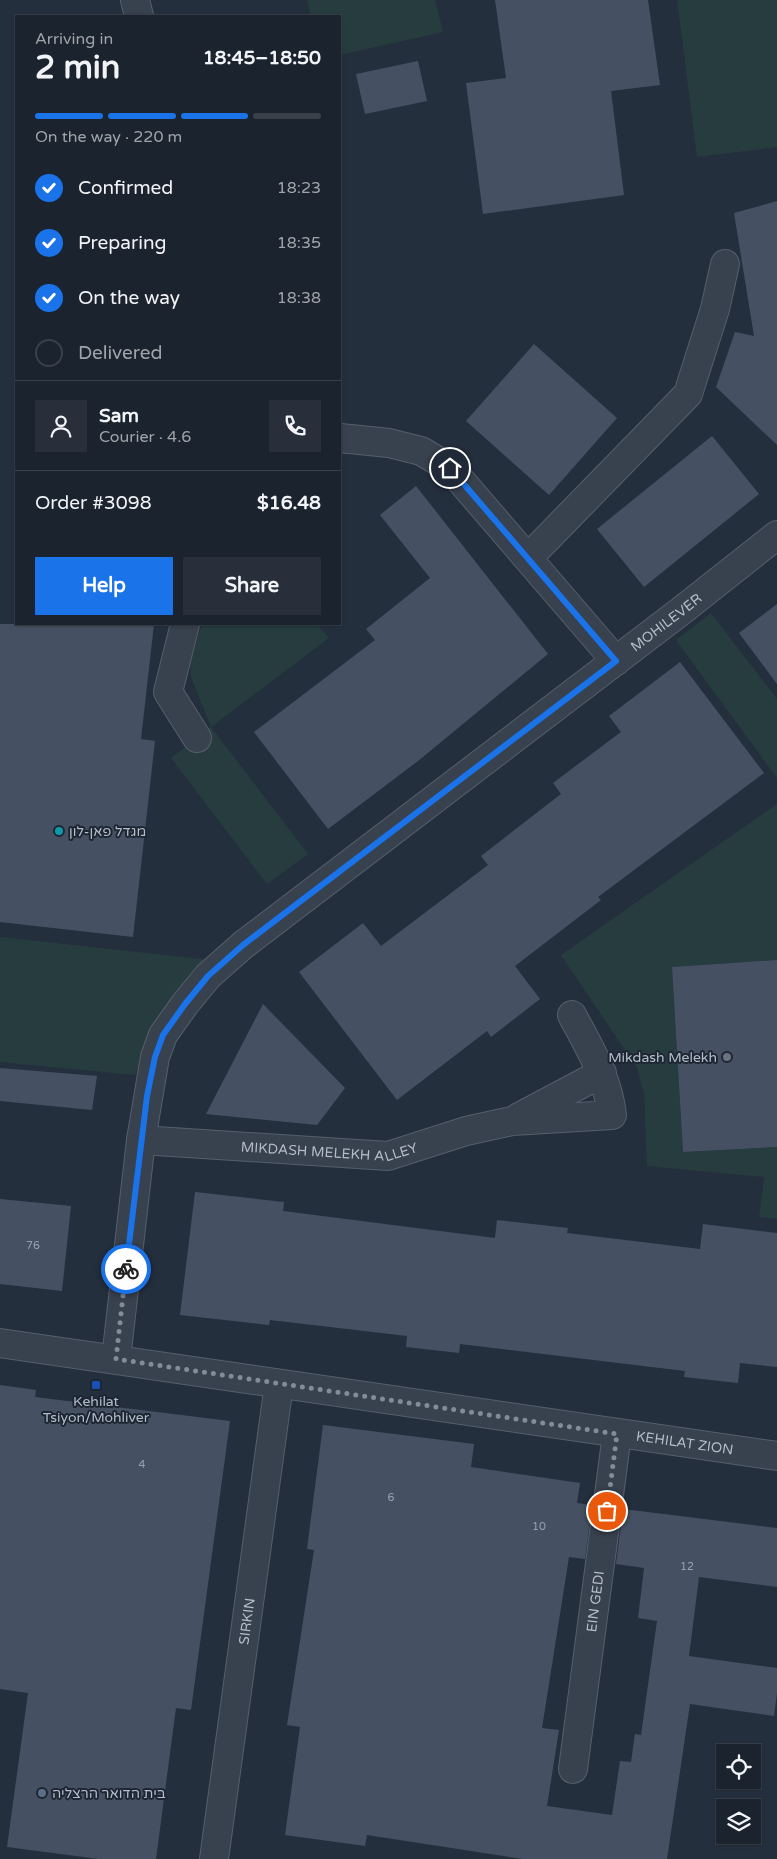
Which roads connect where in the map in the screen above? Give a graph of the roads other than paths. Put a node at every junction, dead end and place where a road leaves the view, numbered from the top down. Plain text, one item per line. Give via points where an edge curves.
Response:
1 (135, 0) edge
2 (139, 15) edge
3 (725, 264) dead end
4 (341, 438) edge
5 (777, 535) edge
6 (528, 558) junction
7 (185, 625) edge
8 (616, 661) junction
9 (197, 738) dead end
10 (572, 1014) dead end
11 (602, 1073) junction
12 (512, 1121) junction
13 (141, 1140) junction
14 (0, 1343) edge
15 (116, 1359) junction
16 (279, 1384) junction
17 (617, 1434) junction
18 (777, 1456) edge
19 (573, 1769) dead end
20 (214, 1859) edge

1 - 2 street
3 - 6 street via 715,309 688,394
4 - 6 street via 390,443 420,451 450,468
5 - 8 street, MOHILEVER
6 - 8 street
7 - 9 street via 168,692
8 - 13 street, MOHILEVER via 243,945 208,976 163,1035 149,1081
10 - 11 street, MIKDASH MELEKH ALLEY
11 - 12 street, MIKDASH MELEKH ALLEY
11 - 12 street, MIKDASH MELEKH ALLEY via 612,1115
12 - 13 street, MIKDASH MELEKH ALLEY via 466,1131 388,1156
13 - 15 street, MOHILEVER
14 - 15 street, KEHILAT ZION
15 - 16 street, KEHILAT ZION
16 - 17 street, KEHILAT ZION
16 - 20 street, SIRKIN
17 - 18 street, KEHILAT ZION
17 - 19 street, EIN GEDI

